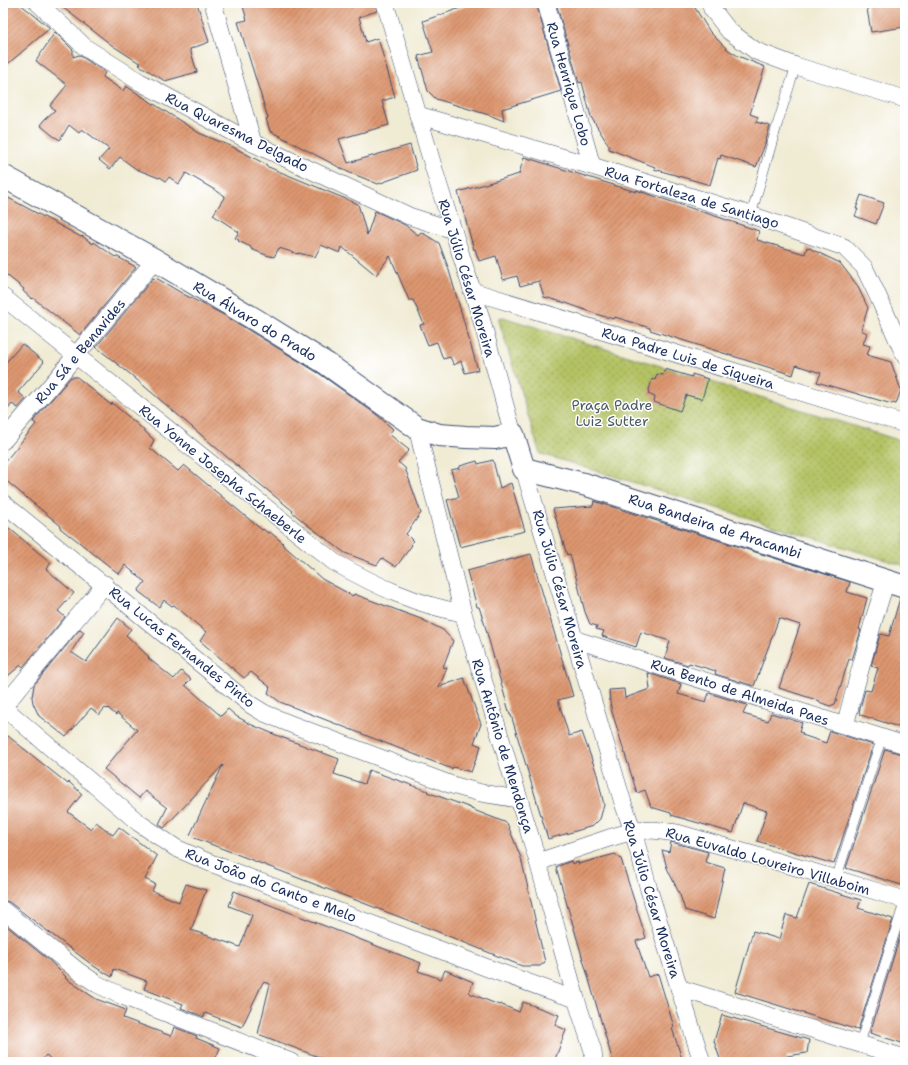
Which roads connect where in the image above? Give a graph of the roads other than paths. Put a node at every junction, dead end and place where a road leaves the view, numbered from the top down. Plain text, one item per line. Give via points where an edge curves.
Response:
1 (39, 3) edge
2 (213, 3) edge
3 (385, 3) edge
4 (546, 3) edge
5 (710, 3) edge
6 (796, 66) junction
7 (905, 99) edge
8 (418, 115) junction
9 (253, 143) junction
10 (592, 166) junction
11 (3, 176) edge
12 (751, 215) junction
13 (453, 230) junction
14 (155, 260) junction
15 (472, 290) junction
16 (3, 297) edge
17 (76, 356) junction
18 (905, 356) edge
19 (905, 424) edge
20 (417, 428) junction
21 (513, 434) junction
22 (3, 440) edge
23 (524, 469) junction
24 (3, 503) edge
25 (104, 584) junction
26 (896, 584) edge
27 (463, 613) junction
28 (574, 639) junction
29 (3, 707) edge
30 (845, 725) junction
31 (882, 738) junction
32 (905, 745) edge
33 (518, 798) junction
34 (633, 831) junction
35 (538, 862) junction
36 (836, 879) junction
37 (905, 900) edge
38 (3, 910) edge
39 (679, 988) junction
40 (576, 999) junction
41 (860, 1043) junction
42 (905, 1058) edge
43 (291, 1062) edge
44 (594, 1062) edge
45 (702, 1062) edge

1 - 9 street, Rua Quaresma Delgado via 86,48 140,82
2 - 9 street
3 - 8 street, Rua Júlio César Moreira
4 - 10 street, Rua Henrique Lobo
5 - 6 street via 729,31 756,51
6 - 7 street
6 - 12 lane
8 - 10 street, Rua Fortaleza de Santiago
8 - 13 street, Rua Júlio César Moreira
9 - 13 street, Rua Quaresma Delgado via 409,216
10 - 12 street, Rua Fortaleza de Santiago
11 - 14 street, Rua Álvaro do Prado
12 - 18 street, Rua Fortaleza de Santiago via 844,247 864,267
13 - 15 street, Rua Júlio César Moreira
14 - 17 street, Rua Sá e Benavides
14 - 20 street, Rua Álvaro do Prado via 327,364
15 - 19 street, Rua Padre Luis de Siqueira
15 - 21 street, Rua Júlio César Moreira
16 - 17 street, Rua Yonne Josepha Schaeberle
17 - 22 street, Rua Sá e Benavides
17 - 27 street, Rua Yonne Josepha Schaeberle via 334,562 372,583 444,610
20 - 21 street, Rua Álvaro do Prado via 439,435 466,437 495,438
20 - 27 street, Rua Antônio de Mendonça
21 - 23 street, Rua Júlio César Moreira
23 - 26 street, Rua Bandeira de Aracambi via 587,485
23 - 28 street, Rua Júlio César Moreira
24 - 25 street, Rua Lucas Fernandes Pinto
25 - 29 street
25 - 33 street, Rua Lucas Fernandes Pinto via 264,713 452,785 480,793
26 - 30 street via 874,619
27 - 33 street, Rua Antônio de Mendonça
28 - 30 street, Rua Bento de Almeida Paes
28 - 34 street, Rua Júlio César Moreira
29 - 40 street, Rua João do Canto e Melo via 139,823 176,848 492,970
30 - 31 street, Rua Bento de Almeida Paes
31 - 32 street, Rua Bento de Almeida Paes
31 - 36 lane
33 - 35 street, Rua Antônio de Mendonça
34 - 35 street, Rua Euvaldo Loureiro Villaboim
34 - 36 street, Rua Euvaldo Loureiro Villaboim via 677,833
34 - 39 street, Rua Júlio César Moreira
35 - 40 street, Rua Antônio de Mendonça
36 - 37 street, Rua Euvaldo Loureiro Villaboim
37 - 41 lane
38 - 43 street via 97,984
39 - 41 street
39 - 45 street, Rua Júlio César Moreira
40 - 44 street, Rua Antônio de Mendonça via 593,1051
41 - 42 street

